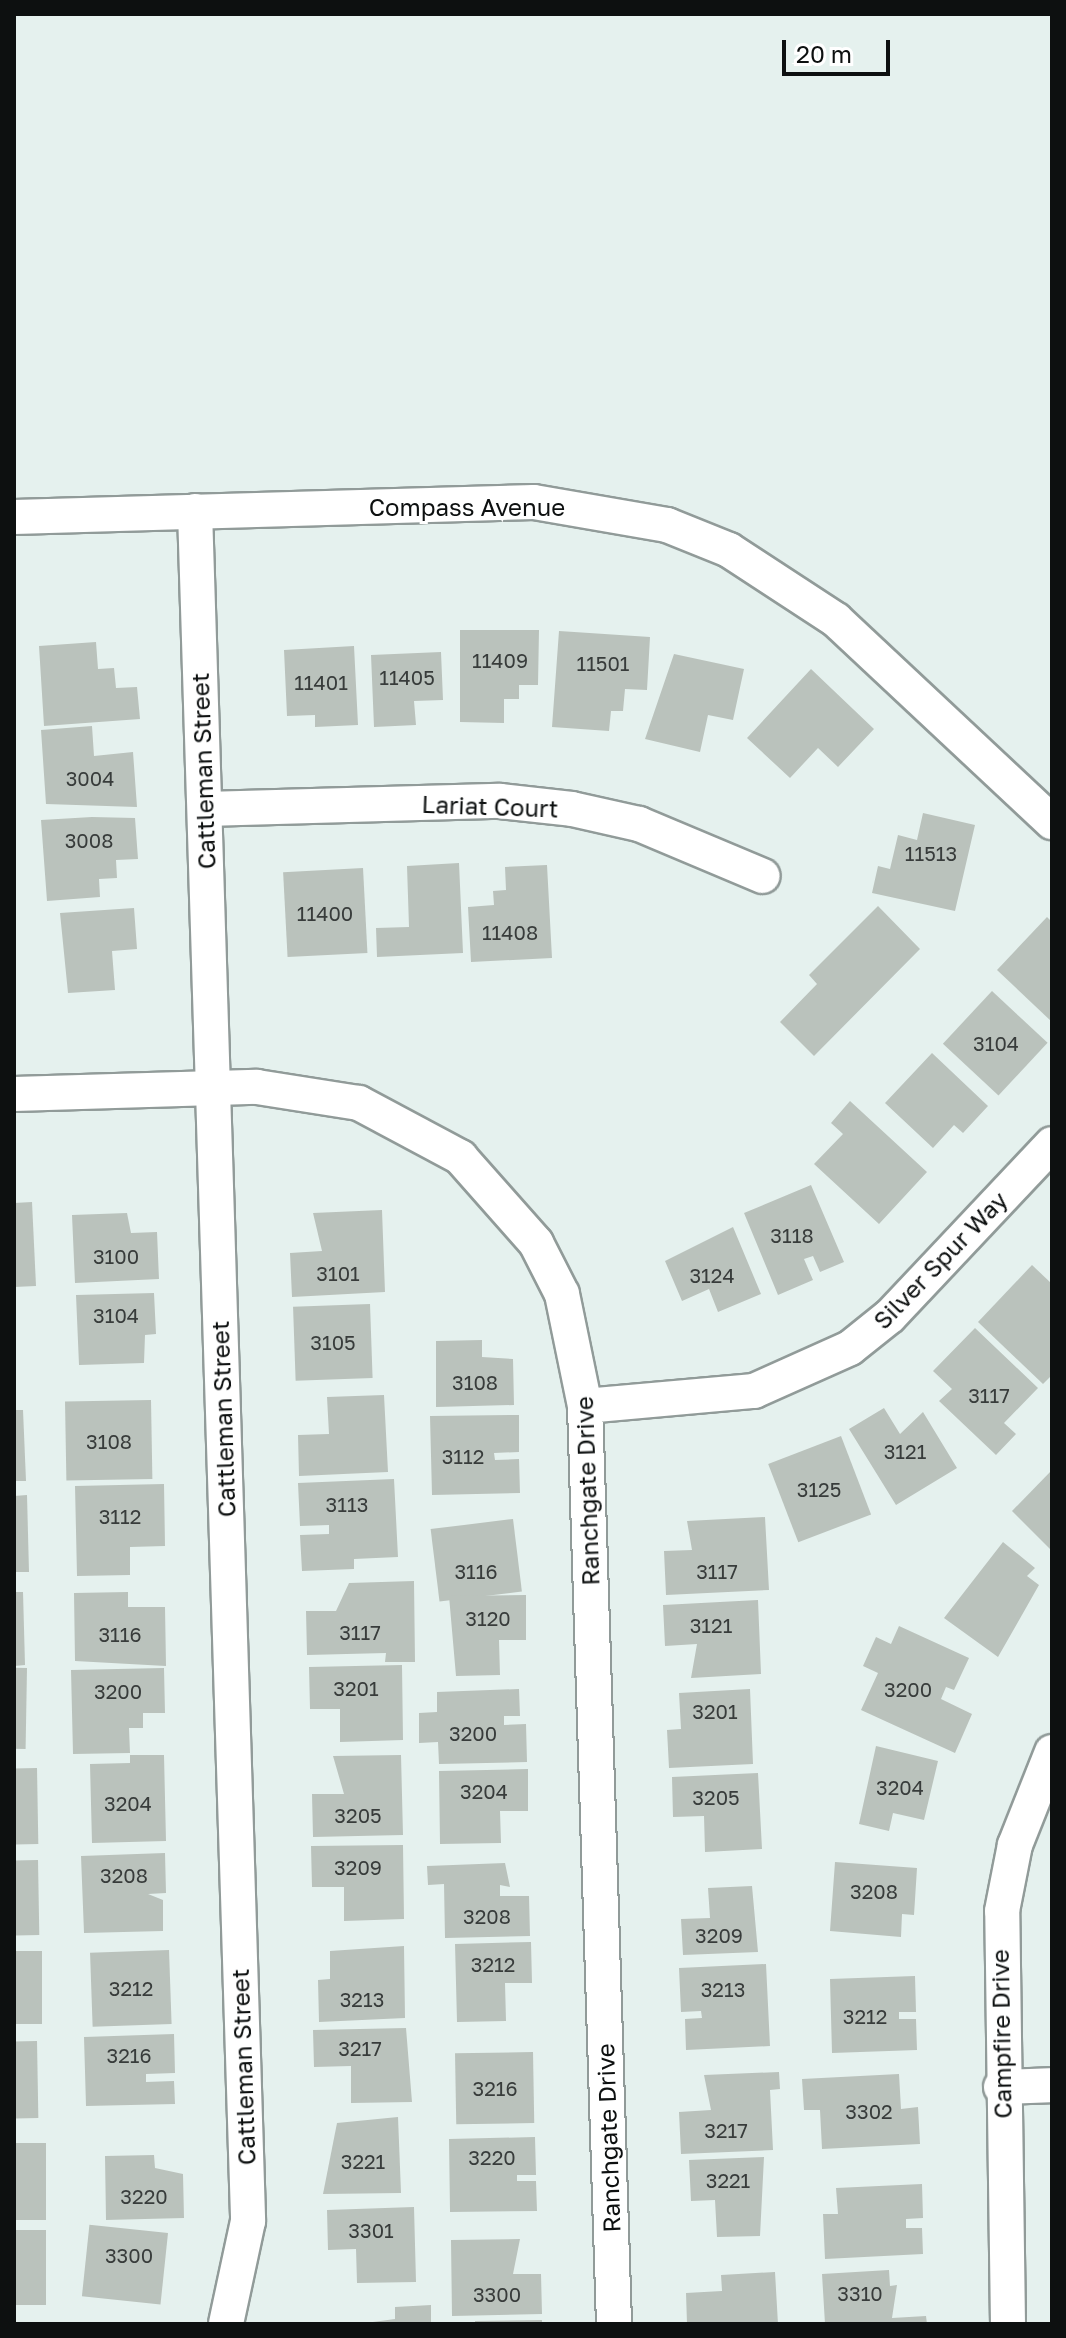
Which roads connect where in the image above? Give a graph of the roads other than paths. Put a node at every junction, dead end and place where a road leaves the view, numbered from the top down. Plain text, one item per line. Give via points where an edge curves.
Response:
1 (195, 511) junction
2 (14, 517) edge
3 (205, 809) junction
4 (1052, 822) edge
5 (763, 876) dead end
6 (213, 1088) junction
7 (14, 1094) edge
8 (1052, 1144) edge
9 (585, 1406) junction
10 (1052, 1752) edge
11 (1052, 2085) edge
12 (1001, 2087) junction
13 (226, 2324) edge
14 (614, 2324) edge
15 (1008, 2324) edge

1 - 2 street, Compass Avenue
1 - 3 street, Cattleman Street
1 - 4 street, Compass Avenue via 534,502 667,525 740,556 836,620
3 - 5 street, Lariat Court via 500,801 572,809 639,824
3 - 6 street, Cattleman Street
6 - 7 street, Ranchgate Drive
6 - 9 street, Ranchgate Drive via 303,1090 359,1103 460,1157 536,1243 562,1294
6 - 13 street, Cattleman Street via 248,2221
8 - 9 street, Silver Spur Way via 890,1316 850,1348 754,1391
9 - 14 street, Ranchgate Drive
10 - 12 street, Campfire Drive via 1015,1845 1002,1911
11 - 12 street
12 - 15 street, Campfire Drive

